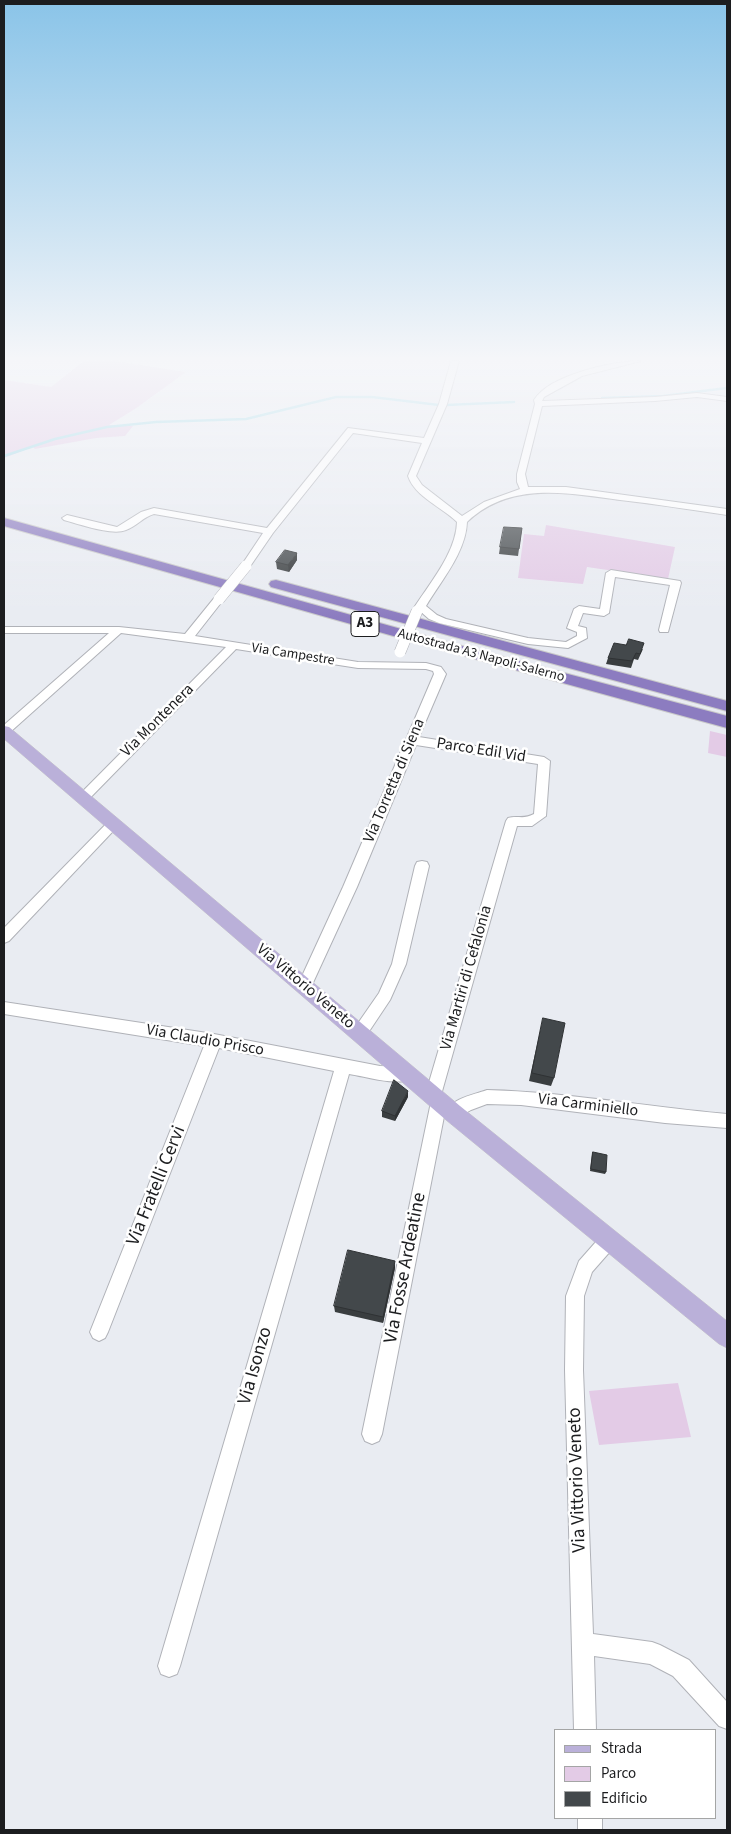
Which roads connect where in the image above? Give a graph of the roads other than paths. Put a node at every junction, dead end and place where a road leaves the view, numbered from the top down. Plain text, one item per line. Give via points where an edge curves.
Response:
1 (338, 447) edge
2 (425, 447) edge
3 (528, 447) edge
4 (526, 491) junction
5 (4, 509) edge
6 (727, 512) edge
7 (67, 518) dead end
8 (462, 520) junction
9 (4, 522) edge
10 (270, 531) junction
11 (418, 609) junction
12 (4, 630) edge
13 (119, 630) junction
14 (664, 630) dead end
15 (188, 638) junction
16 (233, 646) junction
17 (399, 658) junction
18 (727, 706) edge
19 (727, 722) edge
20 (4, 731) edge
21 (412, 740) junction
22 (83, 798) junction
23 (113, 824) junction
24 (501, 861) joint
25 (422, 866) dead end
26 (4, 937) edge
27 (304, 987) junction
28 (4, 1008) edge
29 (359, 1034) junction
30 (214, 1041) junction
31 (343, 1066) junction
32 (407, 1074) junction
33 (441, 1103) junction
34 (727, 1122) edge
35 (608, 1240) junction
36 (99, 1332) dead end
37 (727, 1336) edge
38 (372, 1434) dead end
39 (583, 1644) junction
40 (169, 1666) dead end
41 (727, 1718) edge
42 (585, 1729) edge

1 - 10 street
2 - 8 street via 412,476 413,483
3 - 4 street via 521,474
4 - 6 street via 567,490
4 - 8 street via 479,506
5 - 18 highway, Autostrada A3 Napoli-Salerno / A3
7 - 10 street via 116,530 142,514 154,511
8 - 11 street via 463,532
9 - 19 highway, Autostrada A3 Napoli-Salerno / A3
10 - 15 street, bridge
11 - 14 street via 443,621 509,638 568,645 582,638 582,630 572,628 579,609 604,613 611,573 676,583
11 - 17 street, bridge
12 - 13 street, Via Campestre
13 - 15 street, Via Campestre
13 - 20 street
15 - 16 street, Via Campestre
16 - 17 street, Via Campestre via 358,665
16 - 22 street, Via Montenera
17 - 21 street, Via Torretta di Siena via 437,669 440,674
20 - 22 main road, Via Vittorio Veneto
21 - 24 street, Parco Edil Vid via 544,761 540,816 528,823 512,821
21 - 27 street, Via Torretta di Siena
22 - 23 main road, Via Vittorio Veneto
23 - 26 street
23 - 27 main road, Via Vittorio Veneto
24 - 33 street, Via Martiri di Cefalonia via 462,1000
25 - 29 street via 399,964 385,996
27 - 29 main road, Via Vittorio Veneto
28 - 30 street, Via Claudio Prisco
29 - 32 main road, Via Vittorio Veneto
30 - 31 street, Via Claudio Prisco
30 - 36 street, Via Fratelli Cervi
31 - 32 street, Via Claudio Prisco
31 - 40 street, Via Isonzo
32 - 33 main road, Via Vittorio Veneto
33 - 34 street, Via Carminiello via 466,1104 487,1097 521,1098
33 - 35 main road, Via Vittorio Veneto
33 - 38 street, Via Fosse Ardeatine
35 - 37 main road, Via Vittorio Veneto
35 - 39 street, Via Vittorio Veneto via 585,1267 575,1296 574,1370
39 - 41 street via 652,1653 681,1668
39 - 42 street, Via Vittorio Veneto

